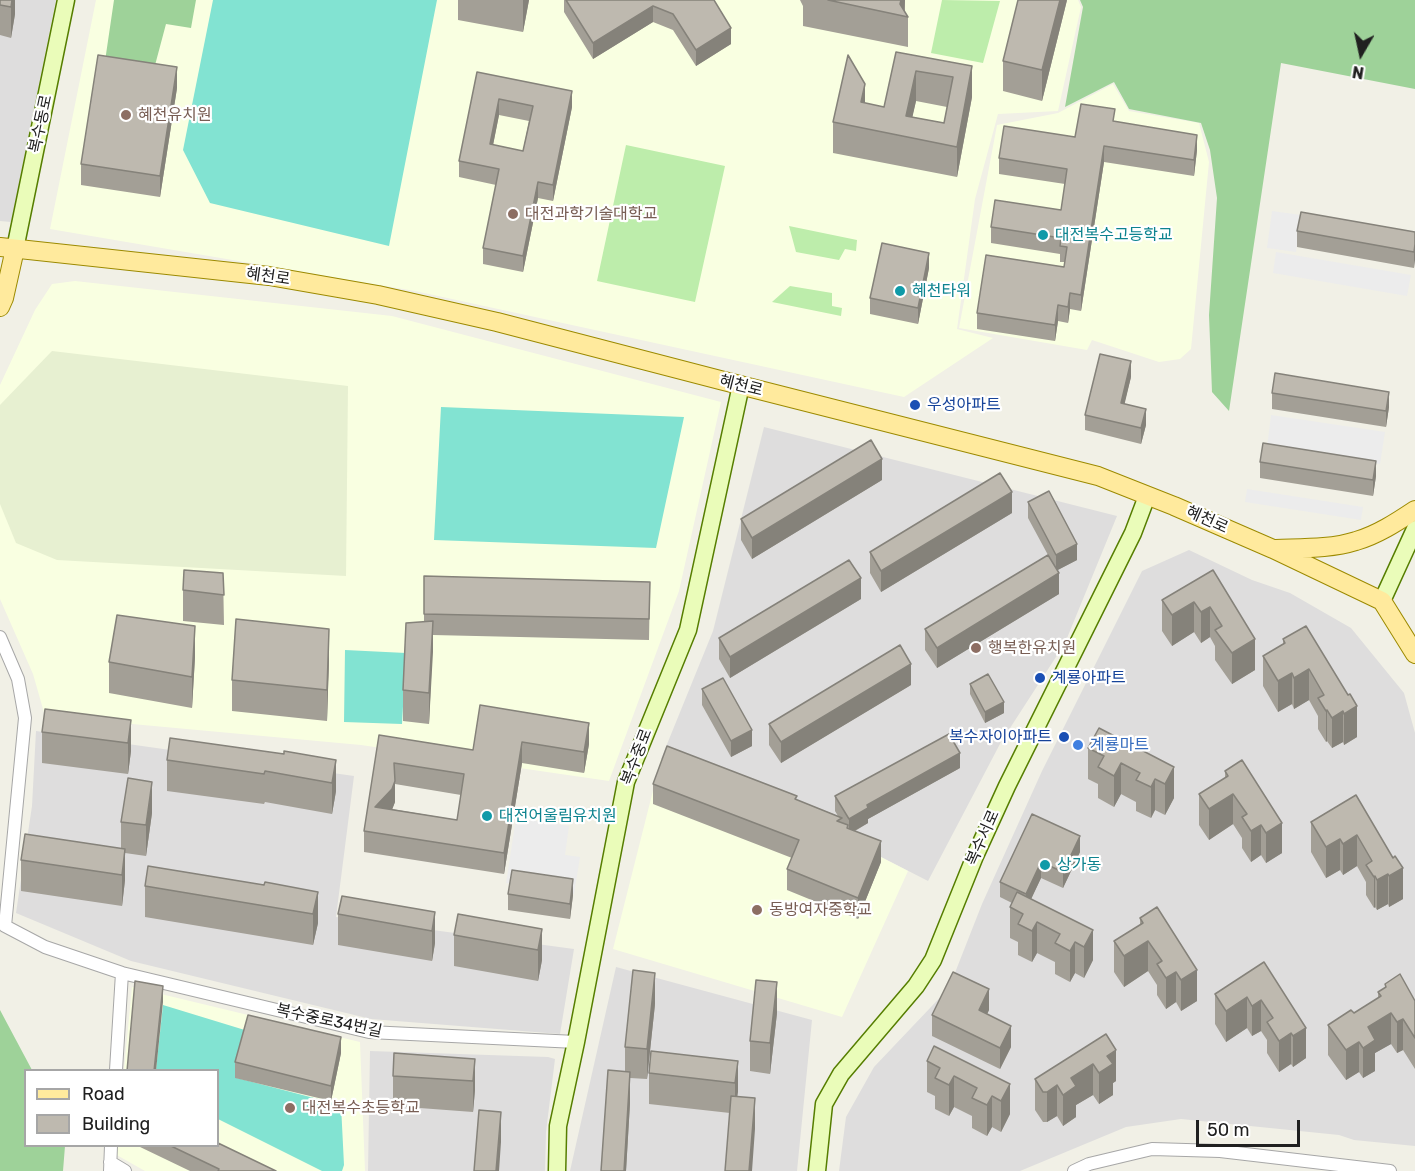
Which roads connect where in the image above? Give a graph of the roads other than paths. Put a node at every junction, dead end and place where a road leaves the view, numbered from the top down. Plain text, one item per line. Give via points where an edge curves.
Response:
1 (66, 0) edge
2 (8, 248) edge
3 (0, 307) edge
4 (741, 385) junction
5 (1147, 496) junction
6 (1415, 510) edge
7 (1415, 530) edge
8 (1273, 549) junction
9 (1382, 601) junction
10 (1393, 618) junction
11 (1415, 634) edge
12 (0, 637) edge
13 (1415, 654) edge
14 (122, 973) junction
15 (576, 1042) junction
16 (116, 1069) edge
17 (111, 1147) edge
18 (110, 1167) edge
19 (125, 1171) edge
20 (557, 1171) edge
21 (818, 1171) edge
22 (1074, 1171) edge
23 (1390, 1171) edge

1 - 2 street, 복수동로
2 - 3 main road
2 - 4 main road, 혜천로 via 269,276 378,295
4 - 5 main road, 혜천로 via 1098,476
4 - 15 street, 복수중로 via 688,630 626,782
5 - 8 main road, 혜천로
5 - 21 street, 복수서로 via 1007,786 933,960 916,986 841,1074 824,1104
6 - 8 main road via 1356,542
7 - 9 street
8 - 9 main road, 혜천로
9 - 10 main road
10 - 11 street
10 - 13 main road
12 - 14 street, 복수중로34번길 via 18,679 25,718 5,926 45,947
14 - 15 street, 복수중로34번길 via 369,1032
14 - 16 street
15 - 20 street, 복수중로 via 558,1126
17 - 18 street
18 - 19 street
22 - 23 street via 1152,1149 1220,1151

